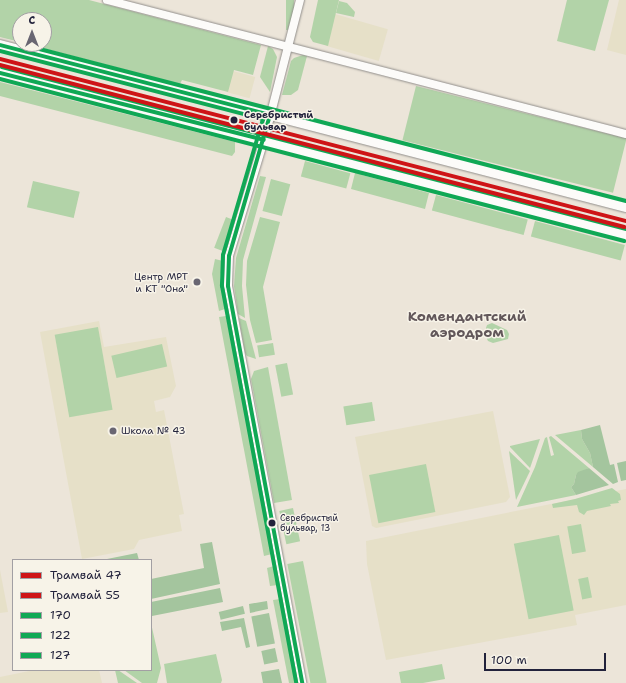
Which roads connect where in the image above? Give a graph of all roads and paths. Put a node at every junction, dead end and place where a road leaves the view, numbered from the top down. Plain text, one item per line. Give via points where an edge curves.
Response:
1 (107, 0) edge
2 (300, 0) edge
3 (0, 44) edge
4 (288, 47) junction
5 (0, 73) edge
6 (270, 115) junction
7 (626, 134) edge
8 (264, 140) junction
9 (626, 207) edge
10 (626, 235) edge
11 (302, 683) edge

1 - 4 street
2 - 4 street
3 - 6 main road
4 - 6 street
4 - 7 street
5 - 8 main road
6 - 8 street
6 - 9 main road
8 - 10 main road
8 - 11 street via 229,256 228,286

